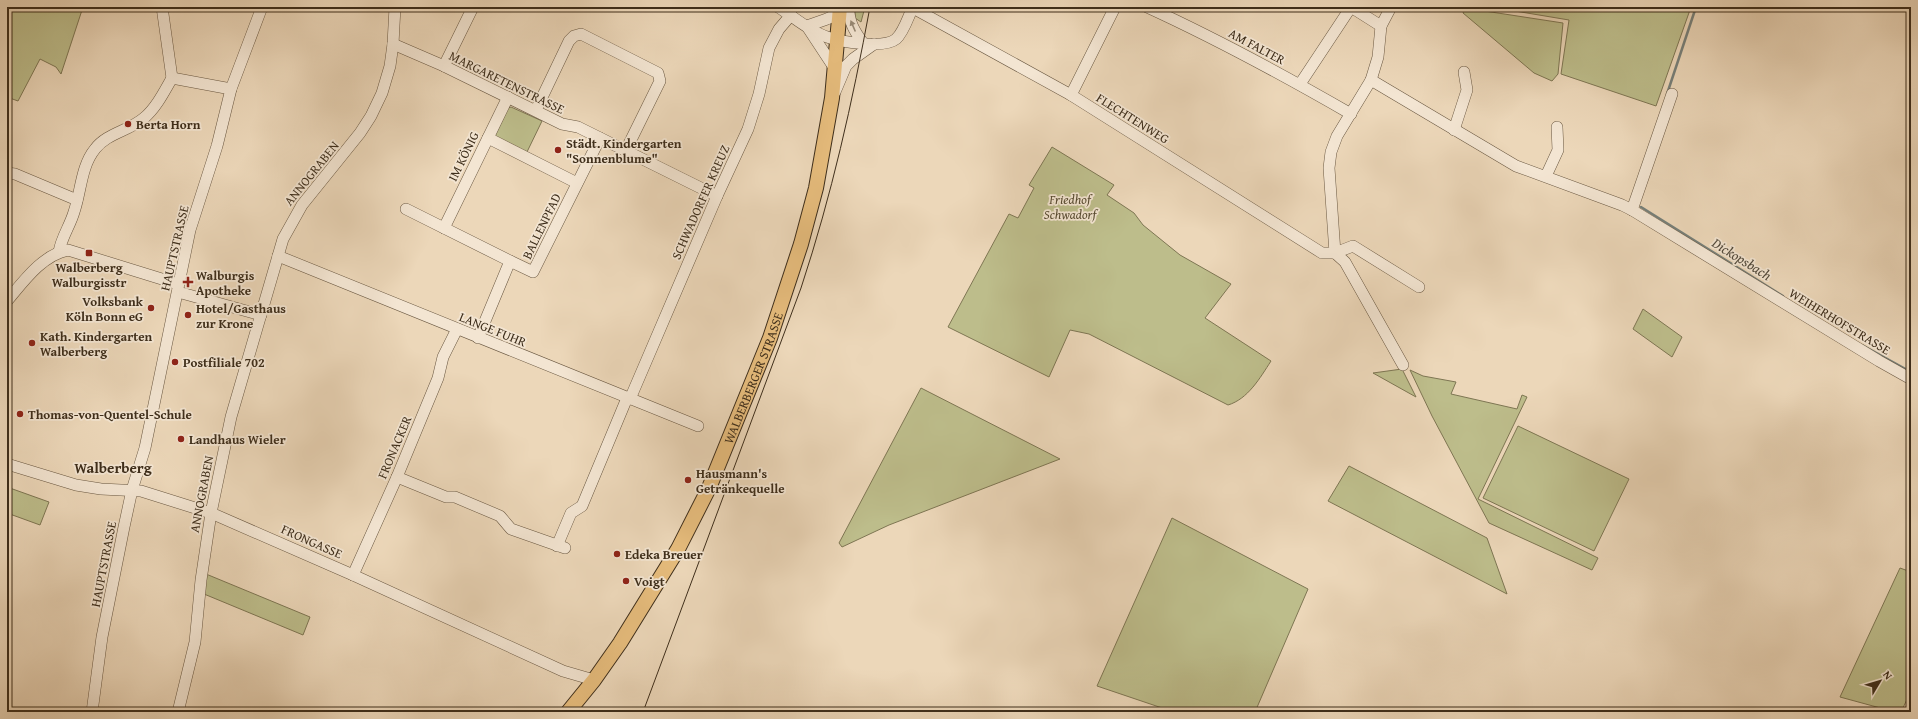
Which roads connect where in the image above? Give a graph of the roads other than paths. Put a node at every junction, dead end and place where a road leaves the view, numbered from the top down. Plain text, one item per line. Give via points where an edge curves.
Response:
1 (162, 7) edge
2 (262, 7) edge
3 (395, 7) edge
4 (473, 7) edge
5 (778, 7) edge
6 (1115, 7) edge
7 (1148, 7) edge
8 (1351, 7) edge
9 (1391, 7) edge
10 (913, 8) edge
11 (843, 9) edge
12 (790, 15) junction
13 (807, 26) junction
14 (1381, 26) junction
15 (837, 39) junction
16 (862, 43) junction
17 (393, 44) junction
18 (874, 44) junction
19 (444, 66) junction
20 (840, 68) junction
21 (1464, 72) dead end
22 (172, 78) junction
23 (1371, 80) junction
24 (1300, 84) junction
25 (231, 89) junction
26 (1672, 94) dead end
27 (1071, 95) junction
28 (508, 97) junction
29 (536, 110) junction
30 (1351, 114) junction
31 (1557, 127) dead end
32 (1454, 130) junction
33 (488, 138) junction
34 (600, 138) junction
35 (626, 150) junction
36 (7, 173) edge
37 (1546, 176) junction
38 (577, 183) junction
39 (717, 196) junction
40 (77, 200) junction
41 (406, 209) dead end
42 (1632, 210) junction
43 (444, 228) junction
44 (59, 252) junction
45 (1335, 253) junction
46 (278, 256) junction
47 (510, 262) junction
48 (1419, 287) dead end
49 (178, 288) junction
50 (7, 301) edge
51 (261, 315) junction
52 (457, 329) junction
53 (478, 338) junction
54 (1403, 365) dead end
55 (1911, 379) edge
56 (629, 399) junction
57 (698, 426) dead end
58 (7, 464) edge
59 (397, 477) junction
60 (132, 490) junction
61 (210, 513) junction
62 (353, 575) junction
63 (594, 680) junction
64 (92, 712) edge
65 (178, 712) edge
66 (568, 712) edge

1 - 22 street
2 - 25 street, HAUPTSTRASSE
3 - 17 street, ANNOGRABEN
4 - 19 street
5 - 12 street
6 - 27 street
7 - 24 street, AM FALTER
8 - 14 street
8 - 24 street
9 - 14 street
10 - 18 street via 896,39 884,44
10 - 27 street, FLECHTENWEG
11 - 13 street via 827,19
11 - 15 main road, WALBERBERGER STRASSE
16 -> 11 street via 852,27 848,13
12 - 13 street
12 - 39 street, SCHWADORFER KREUZ via 769,48 748,129
13 - 15 street via 827,37
13 - 20 street
14 - 23 street via 1378,57
15 - 16 street
15 - 20 main road, WALBERBERGER STRASSE
16 - 18 street
17 - 19 street, MARGARETENSTRASSE
17 - 46 street, ANNOGRABEN via 390,66 371,116 295,215
18 - 20 street
19 - 28 street, MARGARETENSTRASSE
20 - 63 main road, WALBERBERGER STRASSE via 816,188 801,244 770,338 729,441 678,549
21 - 32 street via 1467,90
22 - 25 street
22 - 40 street via 162,96 144,118 108,137 95,148 87,160
23 - 30 street
23 - 32 street, WEIHERHOFSTRASSE
24 - 30 street, AM FALTER
25 - 49 street, HAUPTSTRASSE via 217,146 190,230
26 - 42 street
27 - 45 street, FLECHTENWEG via 1322,253
28 - 29 street, MARGARETENSTRASSE
28 - 33 street, IM KÖNIG
29 - 34 street, MARGARETENSTRASSE via 562,124 578,127
29 - 35 street via 569,41 581,34 658,73 660,80
30 - 45 street via 1333,147 1329,168
31 - 37 street via 1558,150
32 - 37 street, WEIHERHOFSTRASSE via 1516,166
33 - 38 street
33 - 43 street, IM KÖNIG
34 - 35 street, MARGARETENSTRASSE
34 - 38 street, BALLENPFAD
35 - 39 street, MARGARETENSTRASSE
36 - 40 street
37 - 42 street, WEIHERHOFSTRASSE
38 - 47 street, BALLENPFAD via 533,272
39 - 56 street, SCHWADORFER KREUZ
40 - 44 street
41 - 43 street
42 - 55 street, WEIHERHOFSTRASSE via 1879,362
43 - 47 street
44 - 49 street via 68,250
44 - 50 street via 49,257
45 - 48 street via 1353,246
45 - 54 street via 1345,262
46 - 51 street, ANNOGRABEN
46 - 52 street, LANGE FUHR
47 - 53 street, BALLENPFAD
49 - 51 street
49 - 60 street, HAUPTSTRASSE via 145,448
51 - 61 street, ANNOGRABEN via 230,417
52 - 53 street, LANGE FUHR
52 - 59 street, FRONACKER via 443,357 438,378
53 - 56 street, LANGE FUHR
56 - 57 street, LANGE FUHR
56 - 59 street, SCHWADORFER KREUZ via 582,506 571,513 561,547 511,529 500,516
58 - 60 street, FRONGASSE via 76,485
59 - 62 street, FRONACKER
60 - 61 street, FRONGASSE
60 - 64 street, HAUPTSTRASSE via 102,637
61 - 62 street, FRONGASSE
61 - 65 street, ANNOGRABEN via 200,580 195,642
62 - 63 street, FRONGASSE via 563,671
63 - 66 main road, WALBERBERGER STRASSE

